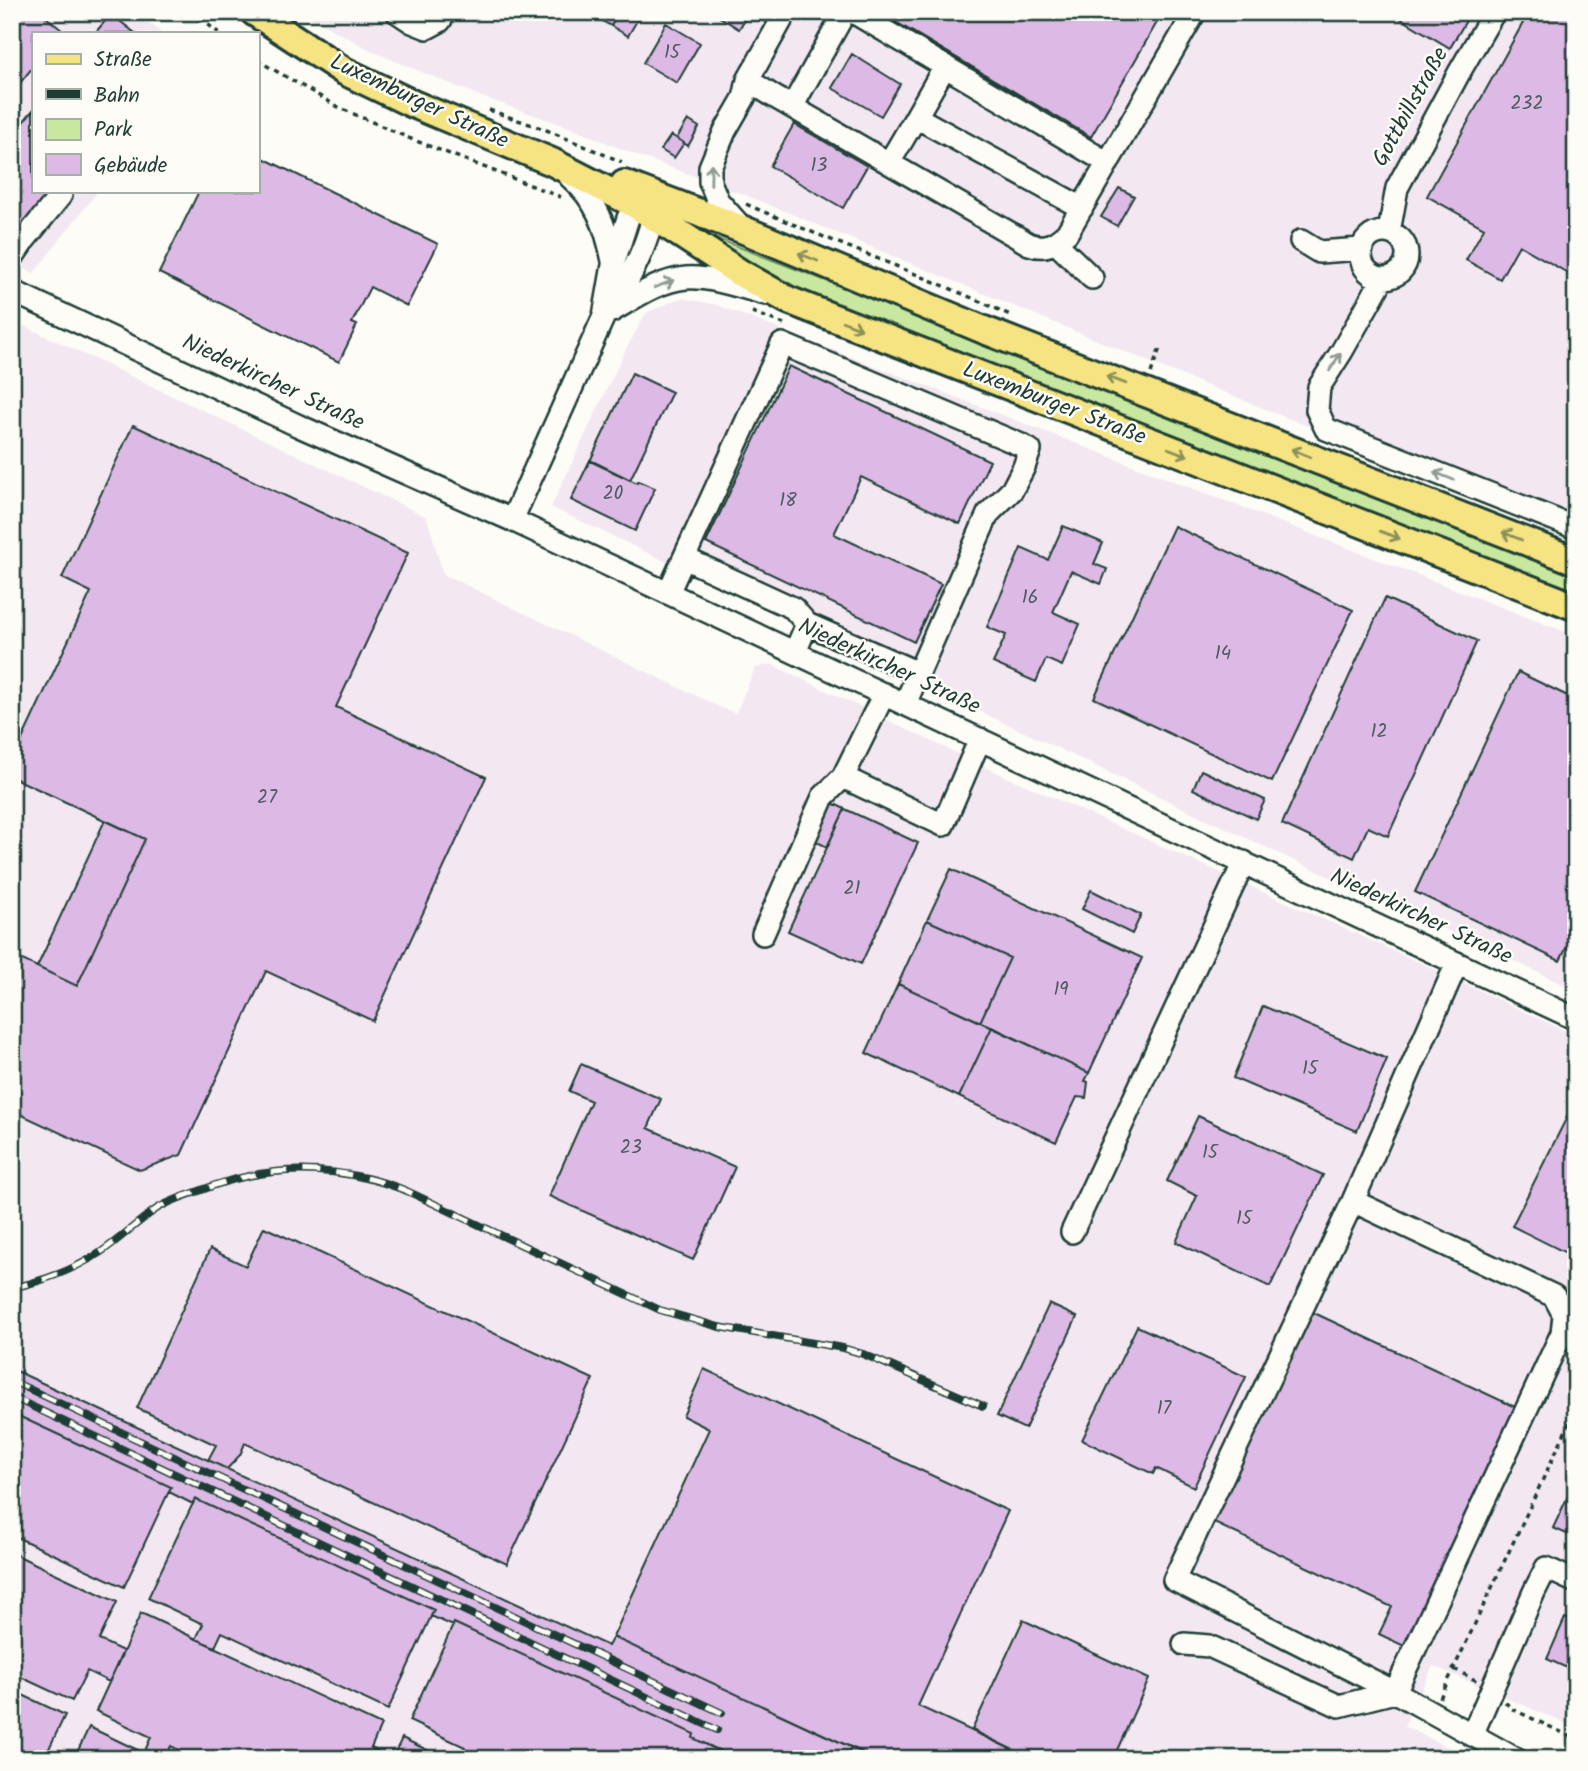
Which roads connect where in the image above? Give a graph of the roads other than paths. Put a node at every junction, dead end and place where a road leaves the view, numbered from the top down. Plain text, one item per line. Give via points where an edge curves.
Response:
1 (254, 12) edge
2 (397, 12) edge
3 (445, 12) edge
4 (786, 12) edge
5 (845, 12) edge
6 (853, 12) edge
7 (1195, 12) edge
8 (1494, 12) edge
9 (944, 66) junction
10 (748, 79) junction
11 (792, 107) junction
12 (916, 117) junction
13 (552, 162) junction
14 (889, 163) junction
15 (1108, 163) junction
16 (61, 195) dead end
17 (647, 205) junction
18 (1082, 208) junction
19 (744, 230) junction
20 (1389, 232) junction
21 (1301, 241) dead end
22 (1056, 243) junction
23 (1361, 249) junction
24 (12, 258) edge
25 (613, 265) junction
26 (1092, 278) dead end
27 (1383, 278) junction
28 (12, 291) edge
29 (788, 300) junction
30 (604, 316) junction
31 (512, 520) junction
32 (1576, 528) edge
33 (684, 558) junction
34 (1576, 561) edge
35 (668, 593) junction
36 (1576, 607) edge
37 (807, 624) junction
38 (795, 652) junction
39 (918, 673) junction
40 (884, 694) junction
41 (905, 704) junction
42 (980, 739) junction
43 (843, 777) junction
44 (1244, 862) junction
45 (763, 934) dead end
46 (1457, 963) junction
47 (1576, 1019) edge
48 (1353, 1201) junction
49 (1072, 1232) dead end
50 (1576, 1582) edge
51 (1184, 1644) dead end
52 (1395, 1692) junction
53 (1472, 1735) junction
54 (1516, 1759) edge

1 - 13 main road, Luxemburger Straße via 344,71
2 - 3 street via 427,28
4 - 10 street
5 - 11 street
6 - 9 street
7 - 15 street
8 - 20 street, Gottbillstraße via 1397,188
9 - 12 street
9 - 15 street
10 - 11 street
19 -> 10 street via 718,201 709,175
11 - 14 street
12 - 14 street
12 - 18 street
13 - 17 main road, Luxemburger Straße
13 - 25 street via 593,202
14 - 22 street via 1029,244
15 - 18 street
16 - 24 street
17 - 19 main road, Luxemburger Straße
17 - 25 street via 626,222
17 - 29 main road, Luxemburger Straße via 740,273
17 - 30 street via 645,245
18 - 22 street
34 -> 19 main road, Luxemburger Straße via 984,330
20 - 23 street via 1377,233
20 - 27 street via 1400,239 1407,259 1394,276
21 - 23 street via 1319,252
22 - 26 street
23 - 27 street via 1365,268
25 - 30 street
32 -> 27 street via 1326,429 1317,410 1319,387
28 - 31 street, Niederkircher Straße
30 -> 29 street via 655,288 689,277
29 -> 36 main road, Luxemburger Straße
30 - 31 street
31 - 35 street, Niederkircher Straße
33 - 35 street
33 - 37 street via 793,608
33 - 39 street via 782,344 1021,445 1030,450 1024,467 1012,490 988,514
35 - 38 street, Niederkircher Straße
37 - 38 street
37 - 39 street
38 - 40 street, Niederkircher Straße
39 - 41 street
40 - 41 street, Niederkircher Straße
40 - 43 street
41 - 42 street, Niederkircher Straße
42 - 43 street via 943,825
42 - 44 street, Niederkircher Straße
43 - 45 street via 823,797
44 - 46 street, Niederkircher Straße
44 - 49 street
46 - 47 street, Niederkircher Straße
46 - 48 street
48 - 52 street via 1553,1296 1564,1315 1562,1333
48 - 52 street via 1174,1580
50 - 53 street via 1546,1568
51 - 52 street via 1209,1646 1339,1706
52 - 53 street
53 - 54 street

